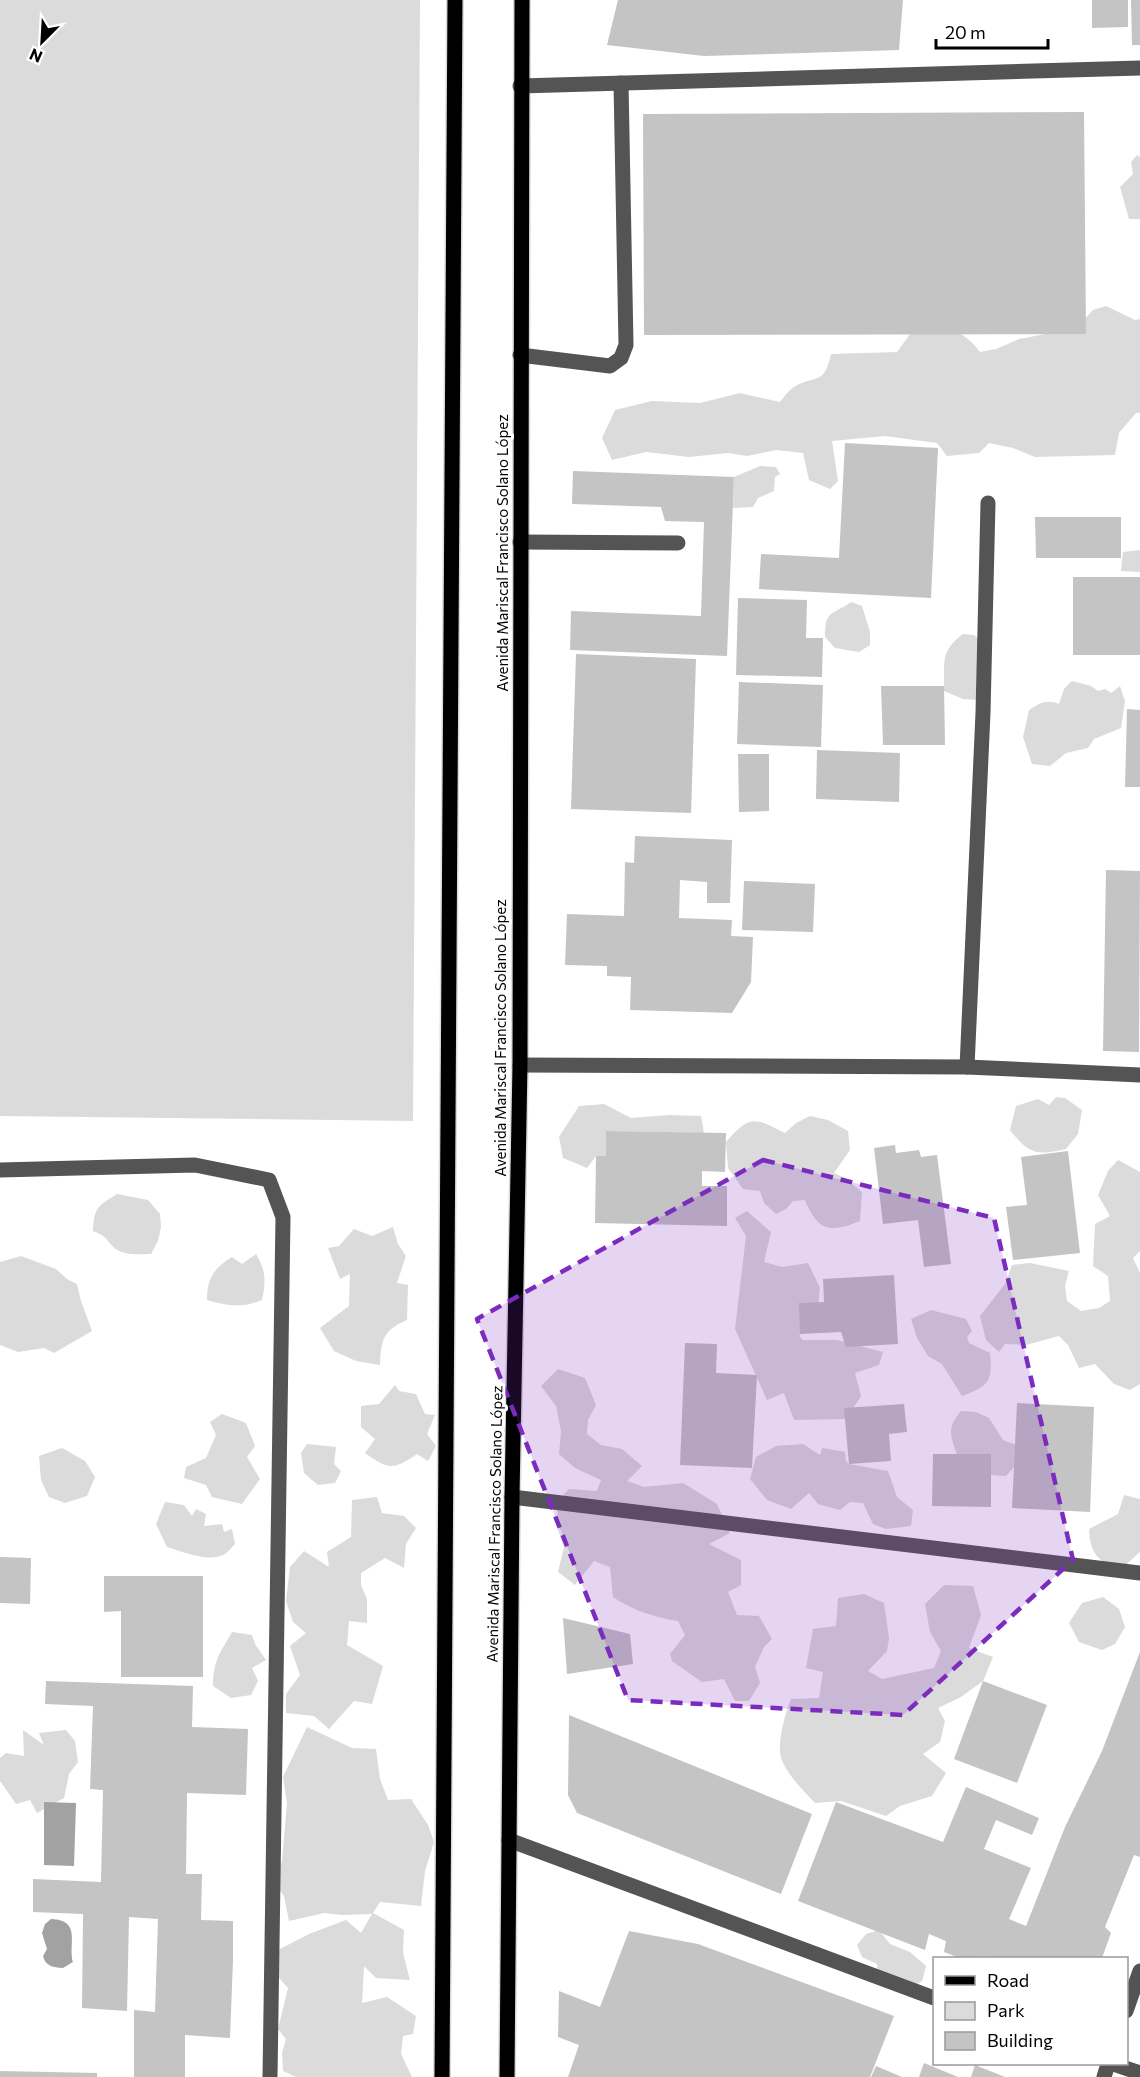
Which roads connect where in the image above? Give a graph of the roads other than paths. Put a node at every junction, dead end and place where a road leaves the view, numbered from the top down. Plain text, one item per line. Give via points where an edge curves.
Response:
1 (455, 0) edge
2 (522, 0) edge
3 (1140, 68) edge
4 (621, 83) junction
5 (520, 86) junction
6 (520, 355) junction
7 (988, 503) dead end
8 (520, 542) junction
9 (678, 543) dead end
10 (519, 1065) junction
11 (967, 1067) junction
12 (1140, 1075) edge
13 (0, 1170) edge
14 (512, 1497) junction
15 (1140, 1573) edge
16 (509, 1840) junction
17 (1140, 1971) edge
18 (933, 1998) edge
19 (1128, 2005) edge
20 (1114, 2065) edge
21 (1140, 2073) edge
22 (270, 2077) edge
23 (442, 2077) edge
24 (507, 2077) edge

1 - 23 main road
2 - 5 main road, Avenida Mariscal Francisco Solano López
3 - 4 street
4 - 5 street
4 - 6 street via 626,345 621,357 610,366
5 - 6 main road, Avenida Mariscal Francisco Solano López
6 - 8 main road, Avenida Mariscal Francisco Solano López
7 - 11 street
8 - 9 street
8 - 10 main road, Avenida Mariscal Francisco Solano López
10 - 11 street
10 - 14 main road, Avenida Mariscal Francisco Solano López
11 - 12 street
13 - 22 street via 195,1165 269,1180 280,1208
14 - 15 street
14 - 16 main road, Avenida Mariscal Francisco Solano López
16 - 18 street
16 - 24 main road, Avenida Mariscal Francisco Solano López
17 - 19 street
20 - 21 street

